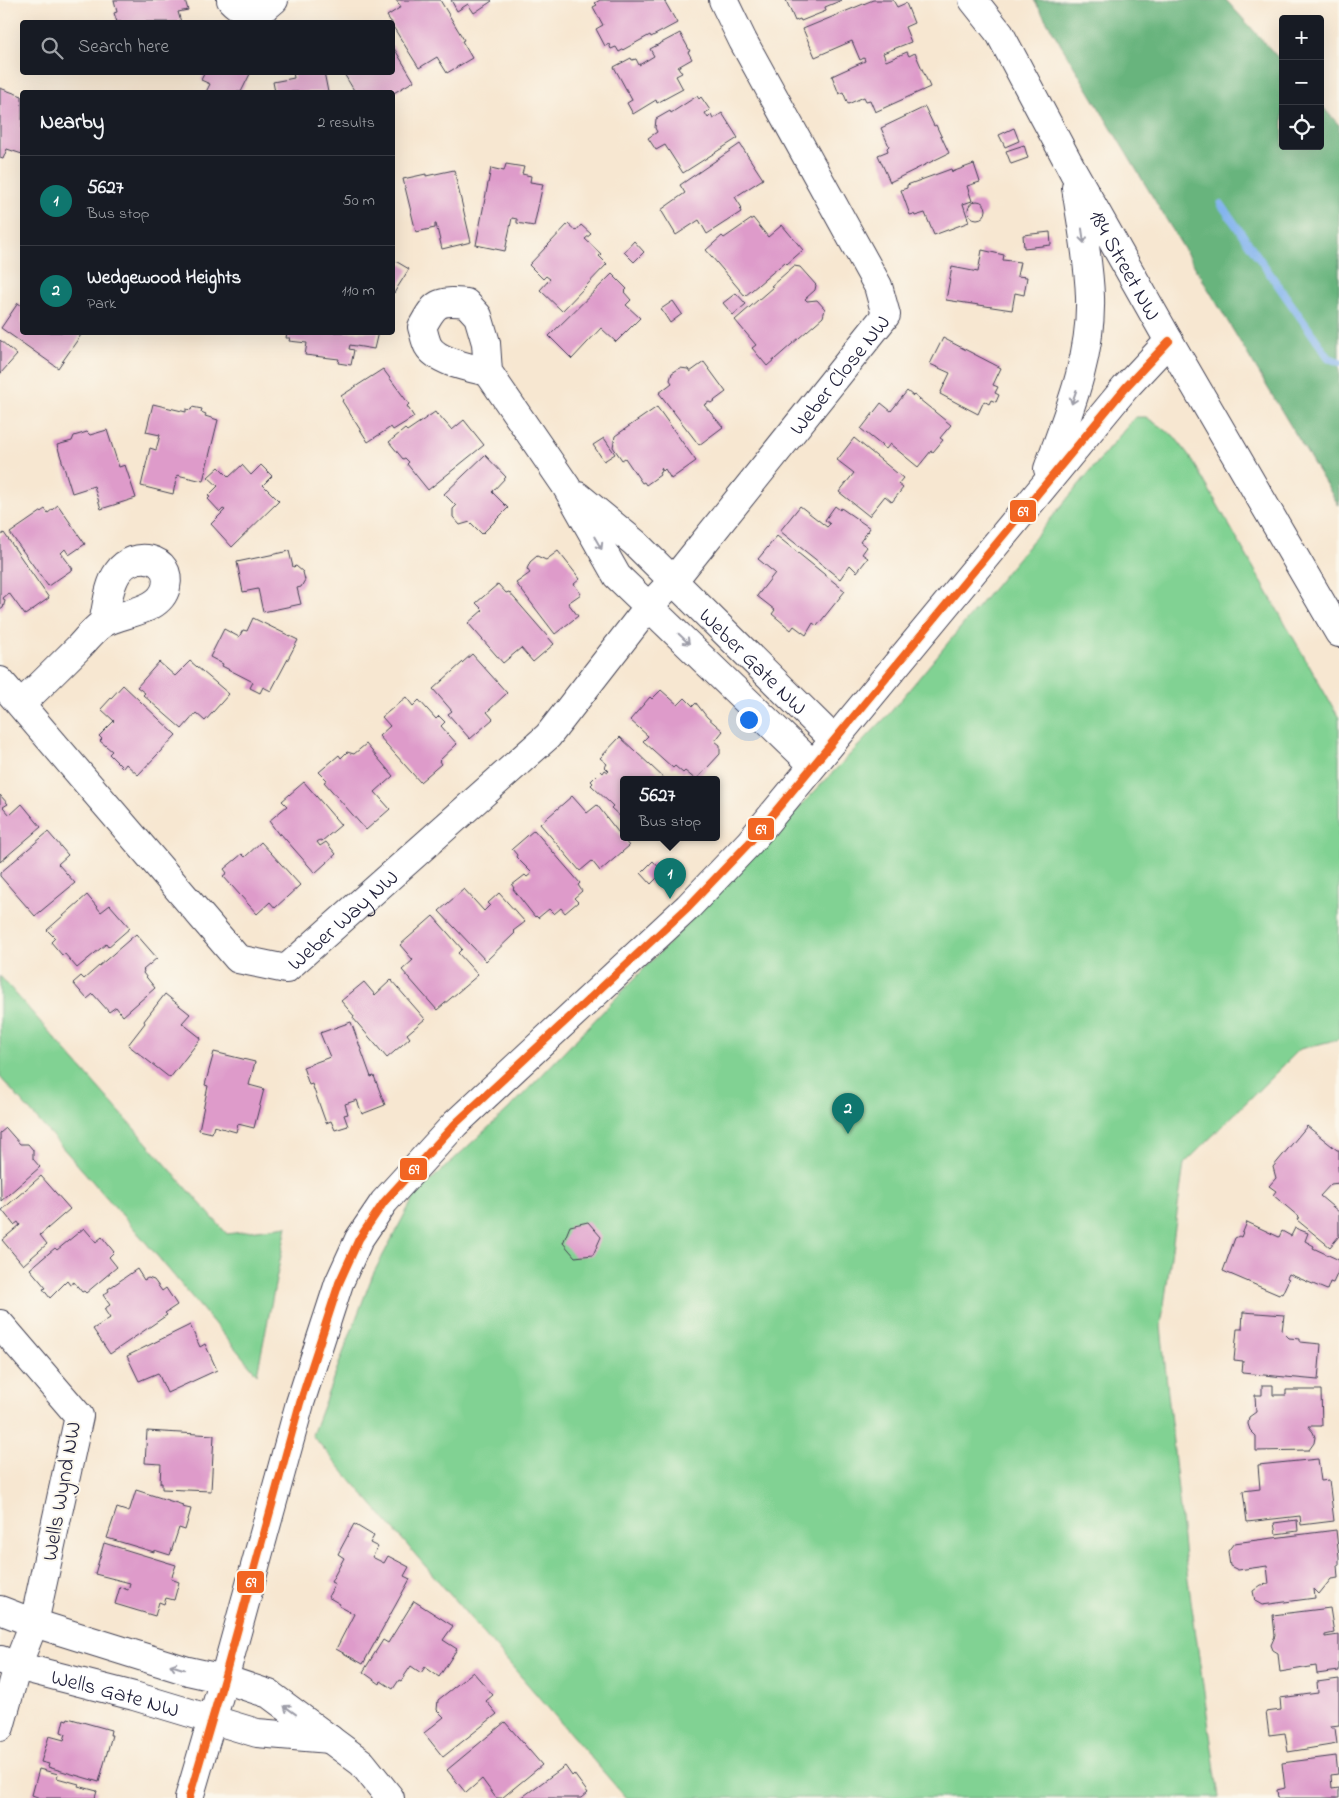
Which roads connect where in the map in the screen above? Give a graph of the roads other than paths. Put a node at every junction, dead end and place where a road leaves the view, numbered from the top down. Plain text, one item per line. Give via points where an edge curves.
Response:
1 (231, 0) edge
2 (274, 0) edge
3 (723, 0) edge
4 (973, 0) edge
5 (1073, 171) junction
6 (1170, 341) junction
7 (488, 372) dead end
8 (566, 486) junction
9 (1042, 488) junction
10 (661, 593) junction
11 (103, 623) dead end
12 (1339, 633) edge
13 (0, 681) edge
14 (21, 704) junction
15 (834, 740) junction
16 (813, 764) junction
17 (0, 1324) edge
18 (0, 1610) edge
19 (34, 1623) junction
20 (9, 1663) edge
21 (224, 1679) junction
22 (212, 1720) junction
23 (0, 1726) edge
24 (330, 1739) junction
25 (189, 1798) edge
26 (390, 1798) edge

1 - 2 street via 238,7 254,11
3 - 10 street, Weber Close NW via 878,286 886,315
4 - 5 street, 184 Street NW via 1000,34
5 - 6 street, 184 Street NW
5 -> 9 street via 1089,273 1088,324 1079,381
6 - 9 street via 1125,388
6 - 12 street, 184 Street NW
7 - 8 street
8 - 10 street via 635,543
8 -> 10 street via 617,576
9 - 15 street
10 - 14 street, Weber Way NW via 548,736 286,969 238,959
10 - 15 street, Weber Gate NW
10 -> 16 street, Weber Gate NW
11 - 14 street
13 - 14 street, Weber Way NW
15 - 16 street
16 - 21 street via 750,842 688,907 416,1164 359,1239 339,1283 300,1403
17 - 19 street, Wells Wynd NW via 78,1416
18 - 19 street
19 - 20 street, Wells Wynd NW
21 -> 19 street, Wells Gate NW via 188,1671
20 - 22 street, Wells Gate NW
20 - 23 street, Wells Wynd NW
21 - 22 street
24 -> 21 street, Wells Gate NW via 269,1694
22 - 24 street, Wells Gate NW via 258,1733
22 - 25 street
24 - 26 street, Wells Gate NW via 362,1763

